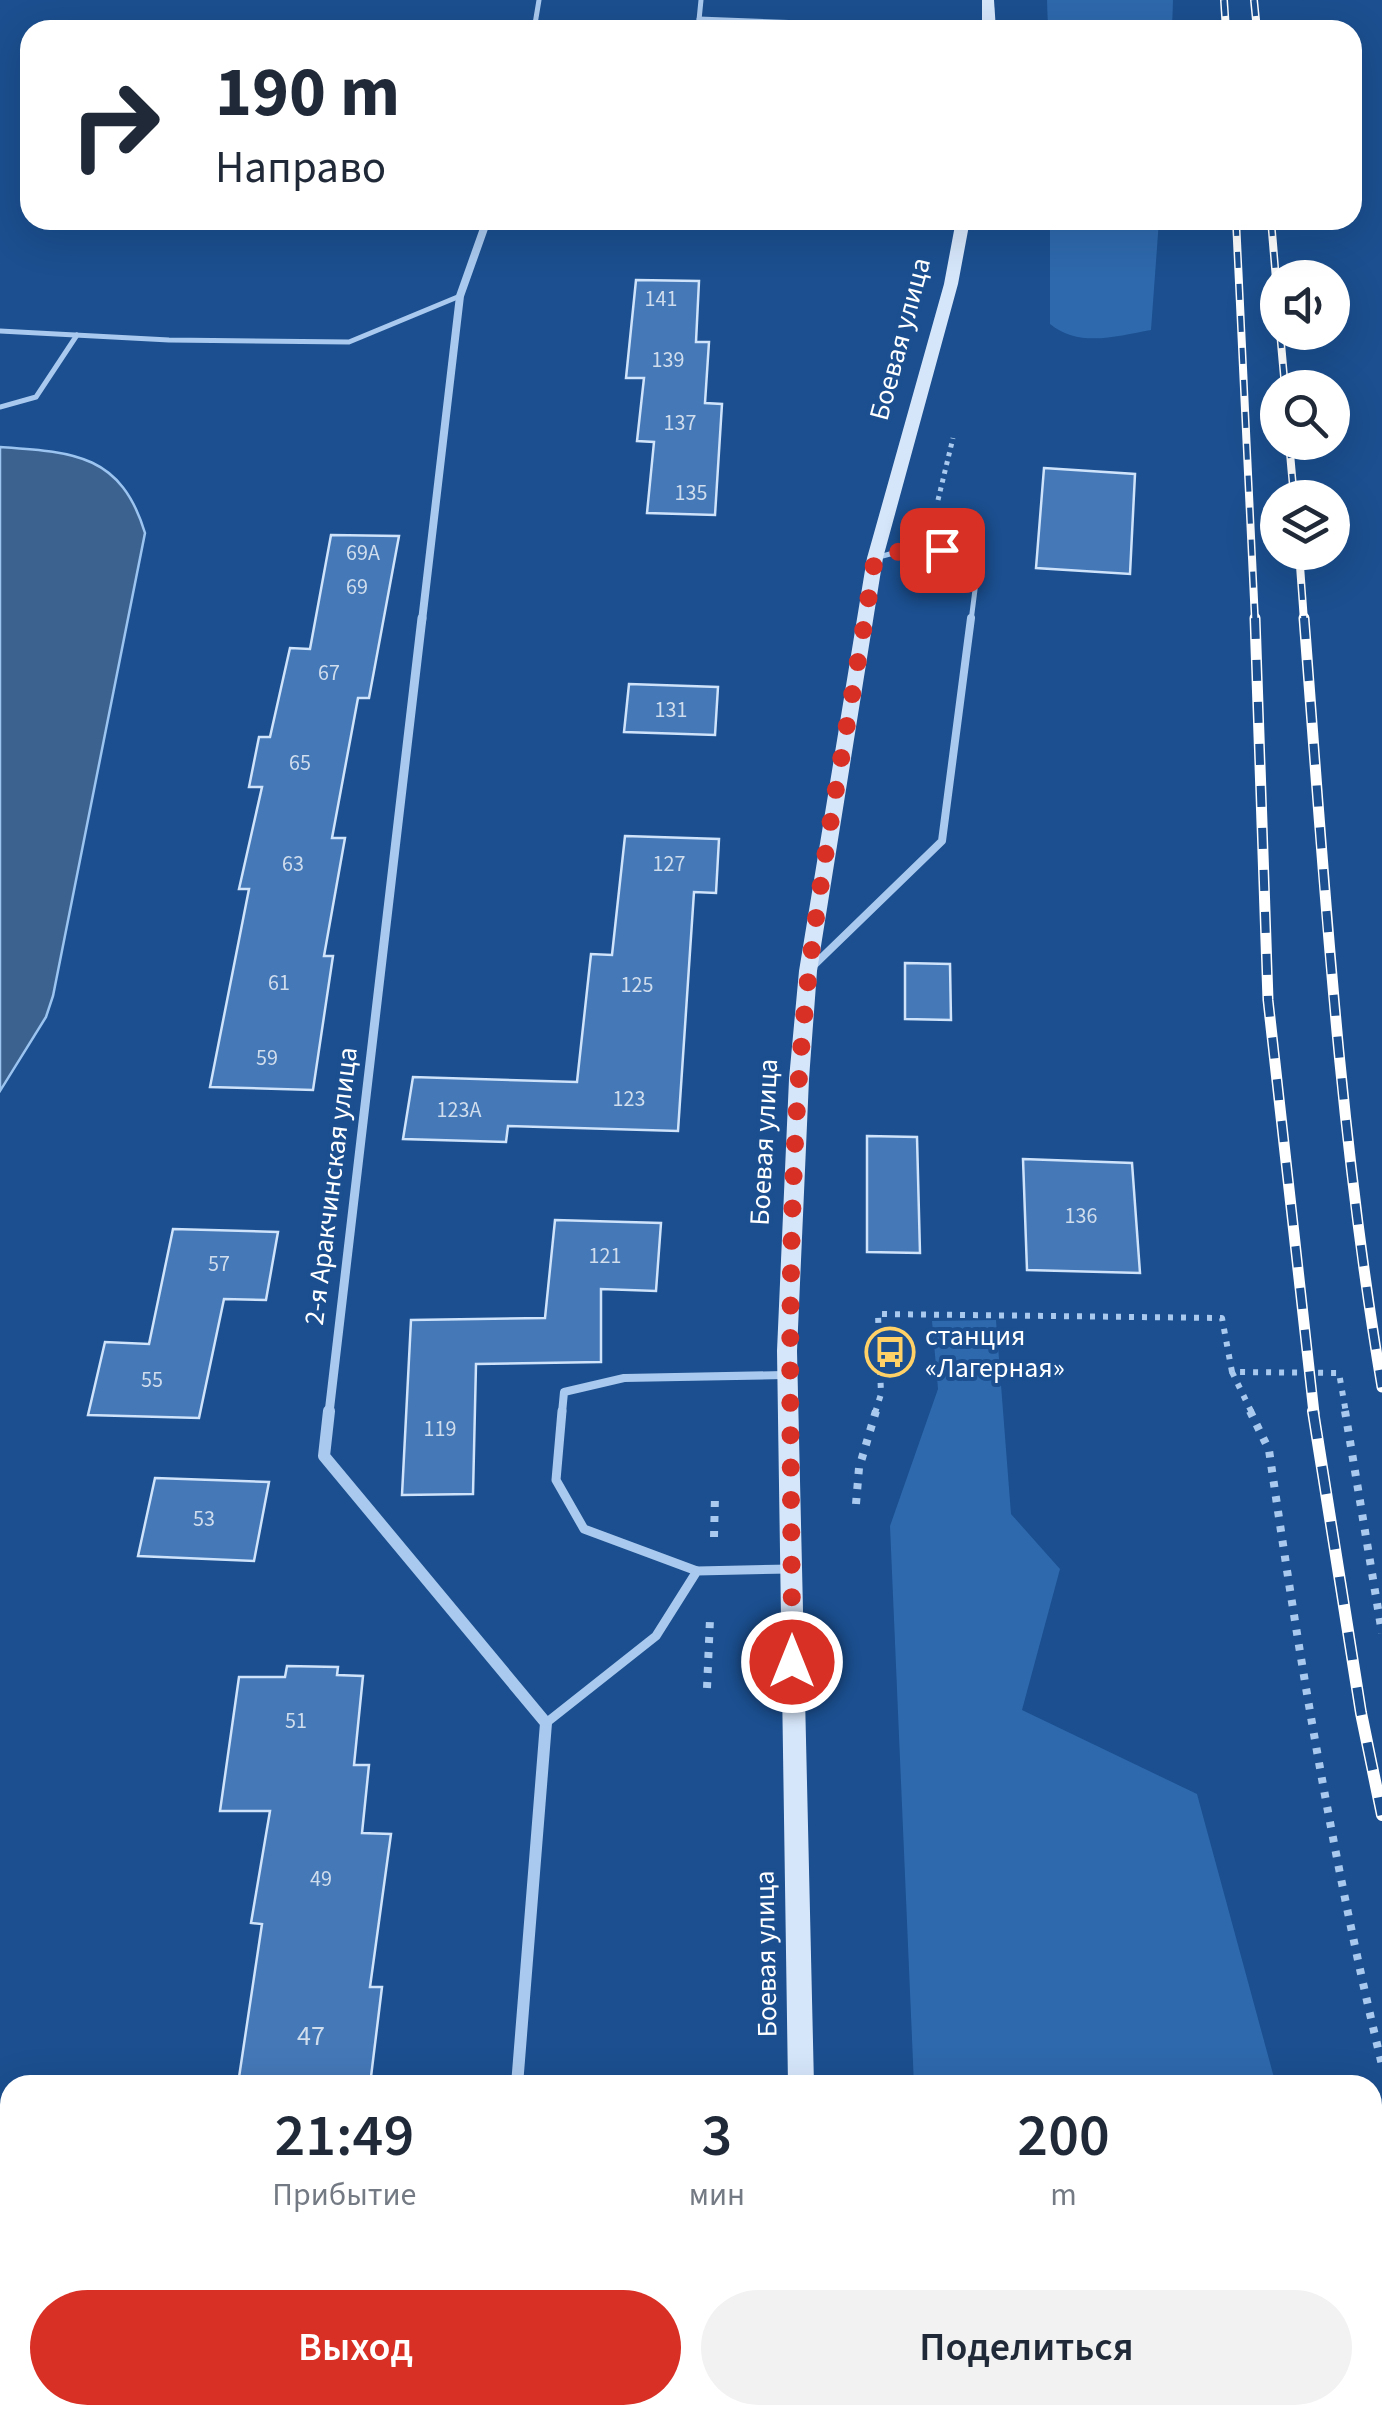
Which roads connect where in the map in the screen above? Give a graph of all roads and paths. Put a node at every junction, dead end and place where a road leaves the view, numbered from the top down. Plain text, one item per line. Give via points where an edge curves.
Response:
1 (700, 0) edge
2 (699, 20) edge
3 (483, 230) edge
4 (961, 230) edge
5 (460, 296) junction
6 (0, 331) edge
7 (76, 335) junction
8 (0, 407) edge
9 (875, 558) junction
10 (808, 971) junction
11 (1232, 1372) junction
12 (788, 1375) junction
13 (856, 1504) dead end
14 (792, 1568) junction
15 (697, 1570) junction
16 (1382, 1634) edge
17 (546, 1723) junction
18 (1382, 2065) edge
19 (518, 2075) edge
20 (801, 2075) edge

1 - 2 lane
3 - 5 street, 2-я Аракчинская улица
4 - 9 main road, Боевая улица
5 - 7 lane via 348,342
5 - 17 street, 2-я Аракчинская улица via 324,1456
6 - 7 lane
7 - 8 lane via 36,397
9 - 10 main road, Боевая улица
9 - 10 lane via 920,546 963,555 977,574 942,841
10 - 12 main road, Боевая улица
11 - 13 path via 1222,1318 878,1314 881,1394 859,1468
11 - 16 path via 1339,1372
11 - 18 path via 1269,1450 1308,1715
12 - 14 main road, Боевая улица
12 - 15 lane via 624,1378 564,1392 556,1480 584,1529
14 - 15 lane
14 - 20 main road, Боевая улица
15 - 17 lane via 656,1636
17 - 19 street

